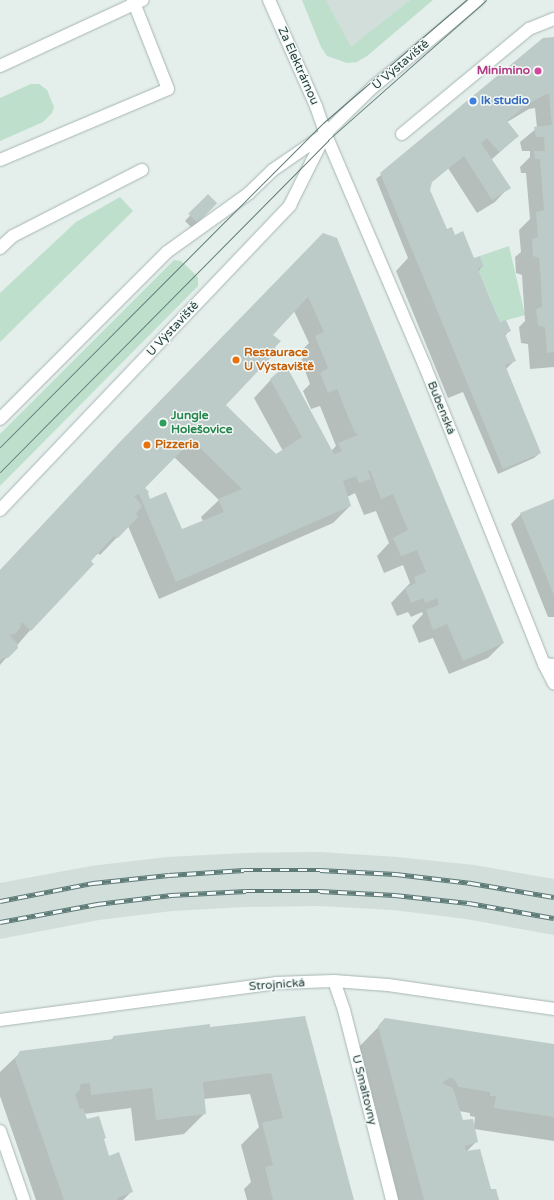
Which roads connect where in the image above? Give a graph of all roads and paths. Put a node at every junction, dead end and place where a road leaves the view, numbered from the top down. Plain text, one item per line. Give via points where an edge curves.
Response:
1 (269, 0) edge
2 (478, 0) edge
3 (137, 1) edge
4 (554, 19) edge
5 (0, 66) edge
6 (326, 133) junction
7 (402, 134) dead end
8 (0, 160) edge
9 (142, 170) dead end
10 (0, 248) edge
11 (0, 419) edge
12 (0, 510) edge
13 (551, 662) edge
14 (554, 684) edge
15 (334, 981) junction
16 (554, 1009) edge
17 (0, 1020) edge
18 (0, 1131) edge
19 (24, 1200) edge
20 (392, 1200) edge

1 - 6 street, Za Elektrárnou
2 - 6 street, U Výstaviště via 373,87
3 - 5 street
3 - 8 street via 168,89
4 - 7 street via 529,29
6 - 11 street, U Výstaviště via 273,170 249,193 166,252
6 - 12 street, U Výstaviště via 290,205
6 - 13 street, Bubenská
9 - 10 street via 13,236
13 - 14 street, Bubenská
15 - 16 street, Strojnická via 388,985
15 - 17 street, Strojnická via 276,983
15 - 20 street, U Smaltovny via 344,1010
18 - 19 street

